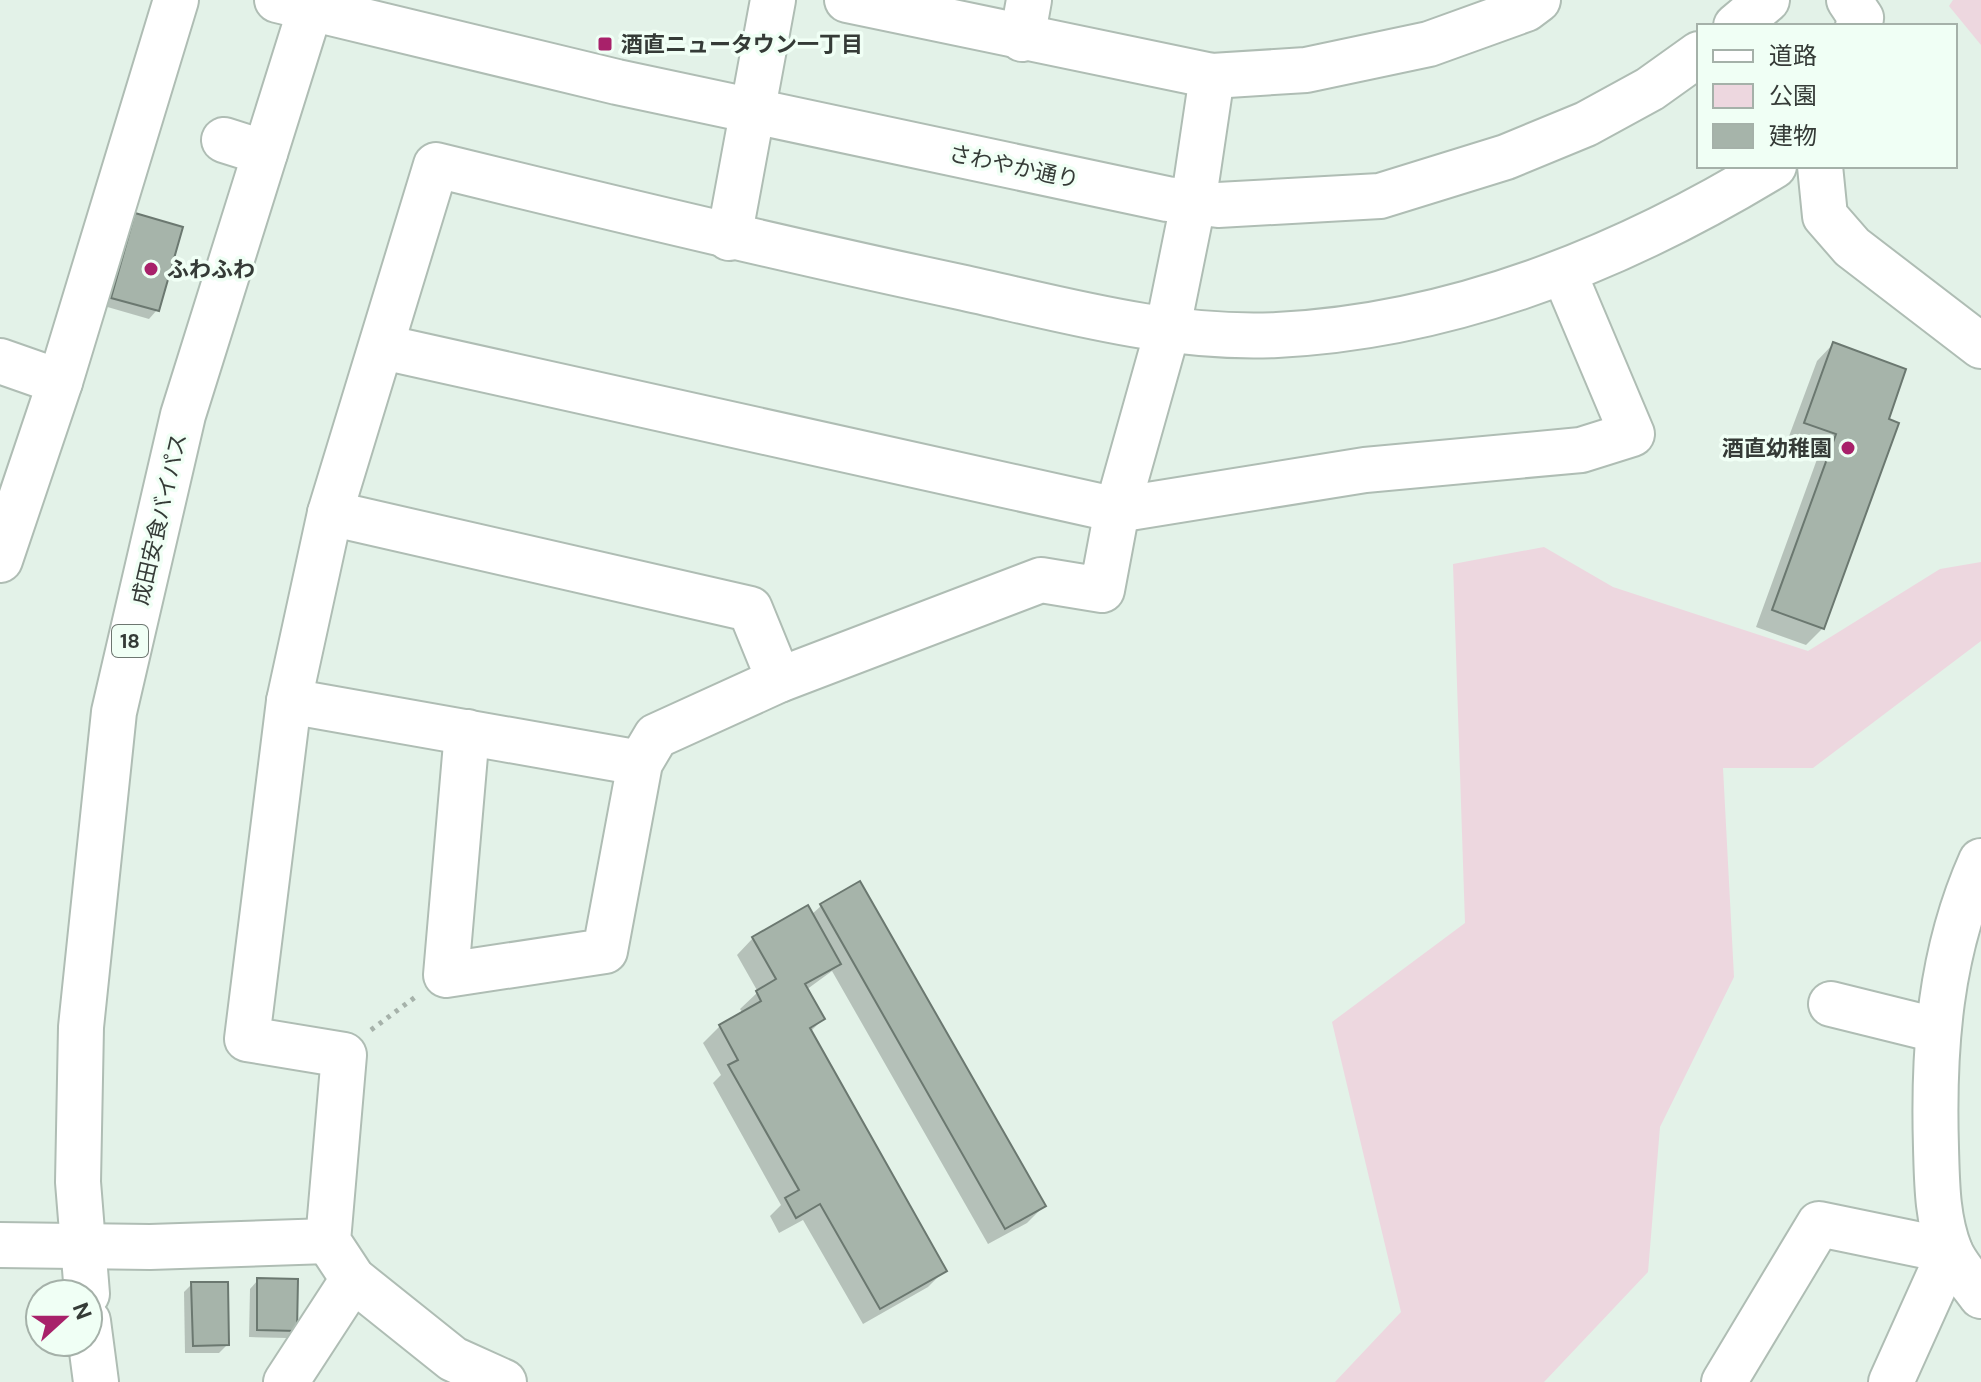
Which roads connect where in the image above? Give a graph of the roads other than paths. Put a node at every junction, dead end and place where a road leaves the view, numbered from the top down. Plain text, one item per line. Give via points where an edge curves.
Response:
1 (176, 0) edge
2 (773, 0) edge
3 (847, 0) edge
4 (1538, 0) edge
5 (1767, 0) edge
6 (1849, 0) edge
7 (300, 3) edge
8 (1026, 20) edge
9 (1738, 24) edge
10 (1859, 24) edge
11 (1697, 55) edge
12 (1212, 76) junction
13 (751, 111) junction
14 (224, 140) dead end
15 (265, 153) junction
16 (1771, 168) edge
17 (1820, 168) edge
18 (1193, 204) junction
19 (729, 238) junction
20 (1564, 273) junction
21 (1167, 332) junction
22 (1981, 346) edge
23 (383, 347) junction
24 (0, 361) edge
25 (60, 382) junction
26 (1117, 510) junction
27 (330, 513) junction
28 (0, 560) edge
29 (779, 680) junction
30 (289, 701) junction
31 (467, 732) junction
32 (640, 763) junction
33 (1981, 861) edge
34 (1831, 1004) dead end
35 (1936, 1030) junction
36 (328, 1241) junction
37 (0, 1245) edge
38 (84, 1245) junction
39 (1950, 1251) junction
40 (86, 1278) edge
41 (353, 1279) junction
42 (1981, 1296) edge
43 (93, 1358) edge
44 (1742, 1377) edge
45 (96, 1382) edge
46 (286, 1382) edge
47 (504, 1382) edge
48 (1891, 1382) edge

1 - 25 street
2 - 13 street
3 - 8 street
4 - 12 street via 1429,44 1306,70
5 - 9 street
6 - 10 street via 1861,18
7 - 13 street, さわやか通り
7 - 15 street, 成田安食バイパス / 18
8 - 12 street
11 - 18 street, さわやか通り via 1586,124 1506,157 1380,196
12 - 18 street
13 - 18 street, さわやか通り
13 - 19 street
14 - 15 street
15 - 38 street, 成田安食バイパス / 18 via 183,415 114,712 81,1027 78,1182
16 - 20 street via 1695,214
17 - 22 street via 1825,216 1852,247
18 - 21 street
19 - 21 street
19 - 23 street via 436,165
20 - 21 street via 1377,325 1276,335
20 - 26 street via 1632,434 1581,450 1365,470
21 - 26 street
23 - 26 street
23 - 27 street
24 - 25 street
25 - 28 street
26 - 29 street via 1102,590 1041,580
27 - 29 street via 750,609
27 - 30 street
29 - 32 street via 656,736
30 - 31 street
30 - 36 street via 247,1039 344,1055
31 - 32 street
31 - 32 street via 446,975 605,951
33 - 35 street via 1948,958
34 - 35 street
35 - 39 street via 1938,1205
36 - 38 street
36 - 41 street
37 - 38 street
38 - 40 street, 成田安食バイパス / 18
39 - 42 street
39 - 44 street via 1819,1224
39 - 48 street
41 - 46 street
41 - 47 street via 453,1359
43 - 45 street

